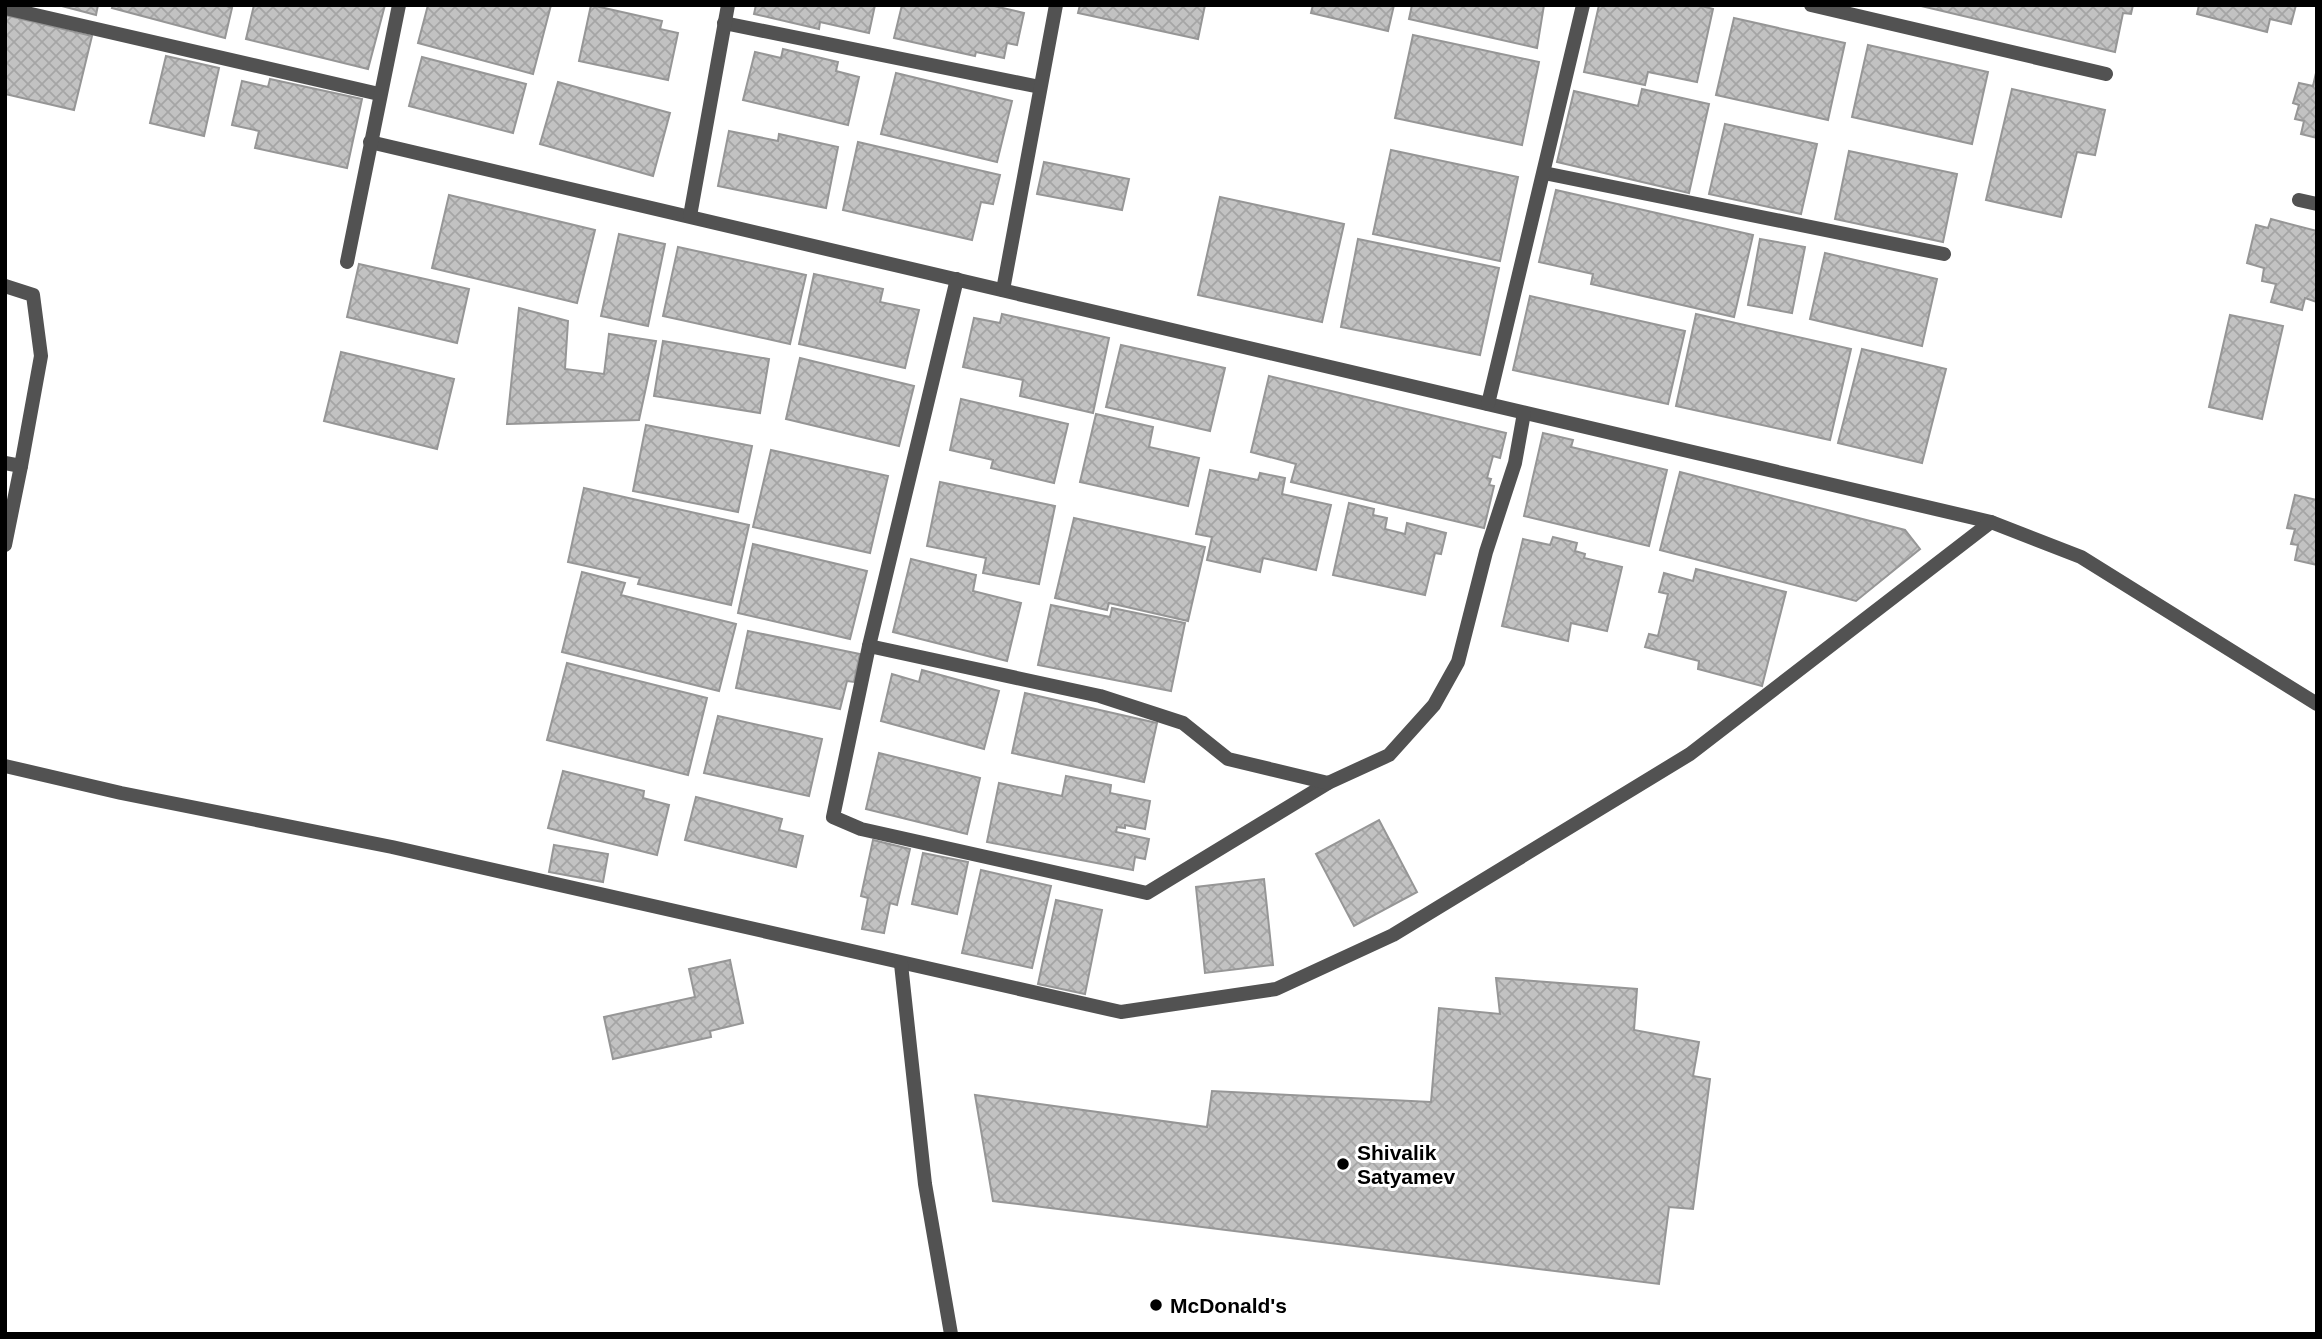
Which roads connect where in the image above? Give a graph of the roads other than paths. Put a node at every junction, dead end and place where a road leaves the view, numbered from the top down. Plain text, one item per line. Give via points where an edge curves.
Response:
1 (399, 5) edge
2 (728, 5) edge
3 (1056, 5) edge
4 (1583, 5) edge
5 (1811, 5) edge
6 (5, 8) edge
7 (724, 23) junction
8 (2106, 74) dead end
9 (1040, 88) junction
10 (379, 94) junction
11 (370, 142) junction
12 (1544, 173) junction
13 (2299, 200) dead end
14 (2317, 204) edge
15 (690, 216) junction
16 (1944, 254) dead end
17 (347, 262) dead end
18 (957, 279) junction
19 (5, 286) edge
20 (1003, 289) junction
21 (1488, 404) junction
22 (1524, 413) junction
23 (5, 463) edge
24 (21, 466) junction
25 (1991, 522) junction
26 (5, 545) edge
27 (869, 646) junction
28 (2317, 704) edge
29 (5, 766) edge
30 (1328, 783) junction
31 (901, 964) junction
32 (951, 1334) edge

1 - 10 street
2 - 7 street
3 - 9 street
4 - 12 street
5 - 8 street
6 - 10 street
7 - 9 street
7 - 15 street
9 - 20 street
10 - 11 street
11 - 15 street
11 - 17 street
12 - 16 street
12 - 21 street
13 - 14 street
15 - 18 street
18 - 20 street
18 - 27 street
19 - 24 street via 33,295 41,356
20 - 21 street
21 - 22 street
22 - 25 street
22 - 30 street via 1515,463 1458,662 1434,705 1389,755
23 - 24 street
24 - 26 street
25 - 28 street via 2081,557
25 - 31 street via 1690,754 1393,935 1276,989 1121,1012
27 - 30 street via 1100,696 1183,723 1228,759
27 - 30 street via 833,817 861,830 1147,892
29 - 31 street via 406,850
31 - 32 street via 925,1184

